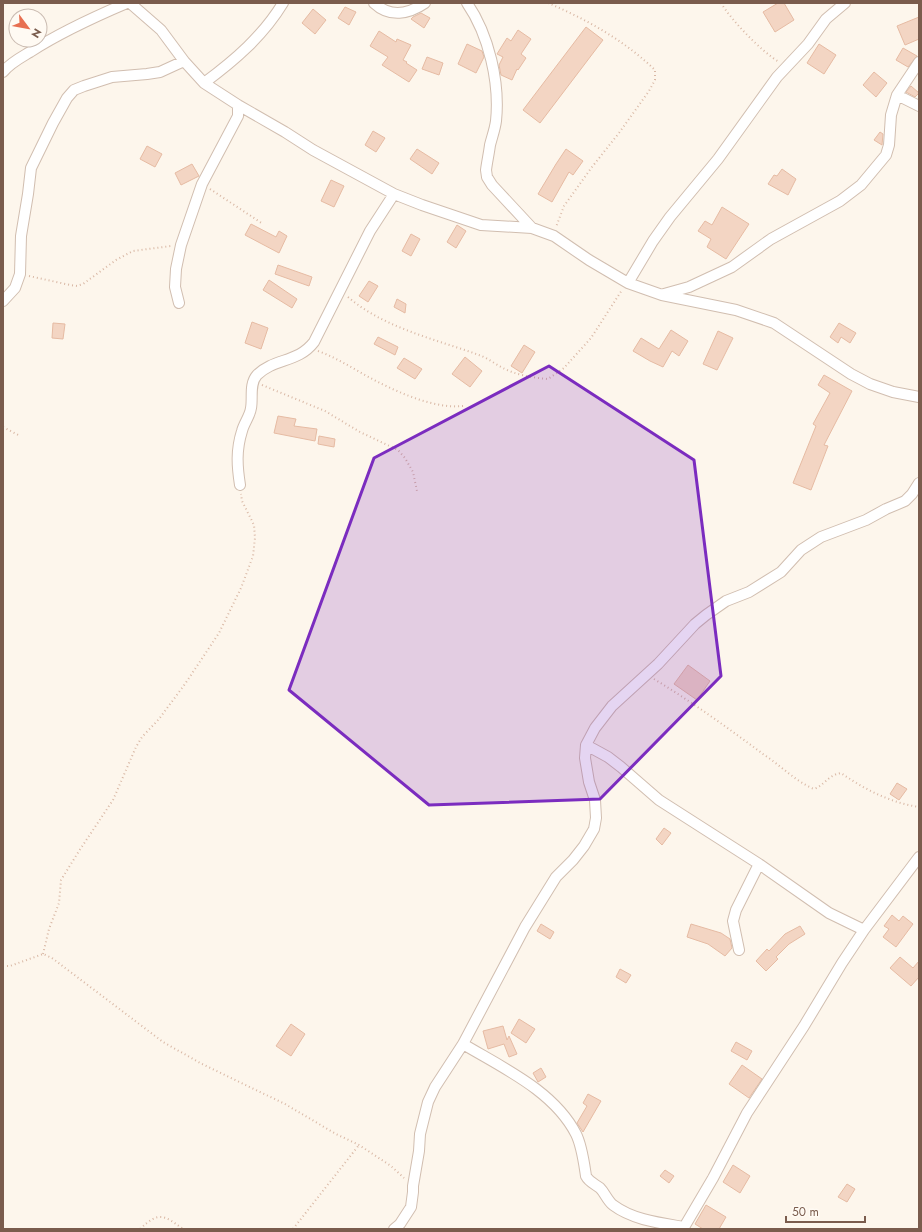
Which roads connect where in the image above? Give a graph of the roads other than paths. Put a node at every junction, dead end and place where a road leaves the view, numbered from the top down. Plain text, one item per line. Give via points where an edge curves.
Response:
1 (129, 3) edge
2 (283, 3) edge
3 (374, 3) edge
4 (425, 3) edge
5 (467, 3) edge
6 (845, 3) edge
7 (184, 61) junction
8 (919, 62) edge
9 (5, 67) edge
10 (204, 83) junction
11 (897, 95) junction
12 (238, 105) junction
13 (919, 106) edge
14 (394, 194) junction
15 (532, 228) junction
16 (628, 283) junction
17 (662, 294) junction
18 (3, 301) edge
19 (179, 303) dead end
20 (919, 397) edge
21 (919, 483) edge
22 (240, 485) road end
23 (586, 745) junction
24 (919, 857) edge
25 (759, 864) junction
26 (864, 930) junction
27 (739, 950) dead end
28 (463, 1044) junction
29 (683, 1228) edge
30 (394, 1229) edge

1 - 7 street via 161,30
1 - 9 street via 76,25
2 - 10 street via 253,42
3 - 4 street via 393,14 418,8
5 - 15 street via 486,40 496,88 496,123 486,170 487,177
6 - 16 street via 826,19 808,44 777,78 718,159 670,217
7 - 10 street
7 - 18 street via 160,72 112,78 91,84 74,90 67,98 31,168 21,236 20,274 15,288
8 - 11 street
10 - 12 street
11 - 13 street
11 - 17 street via 891,115 886,155 854,192 771,239 732,267 689,287
12 - 14 street
12 - 19 street via 238,116 202,184 181,245 175,287
14 - 15 street via 481,225
14 - 22 street via 370,231 310,348 298,356 273,364 257,375 251,409 239,442 237,465
15 - 16 street via 554,236
16 - 17 street
17 - 20 street via 736,310 774,323 870,384
21 - 23 street via 905,502 866,520 821,536 801,550 781,572 706,615 612,706
23 - 25 street via 608,757 659,800
23 - 28 street via 587,772 595,800 594,829 573,860 556,877 525,926
24 - 26 street
25 - 26 street via 829,913
25 - 27 street via 733,921
26 - 29 street via 747,1113
28 - 29 street via 553,1102 577,1136 588,1180 600,1189 608,1200 633,1216
28 - 30 street via 428,1102 420,1134 411,1206

